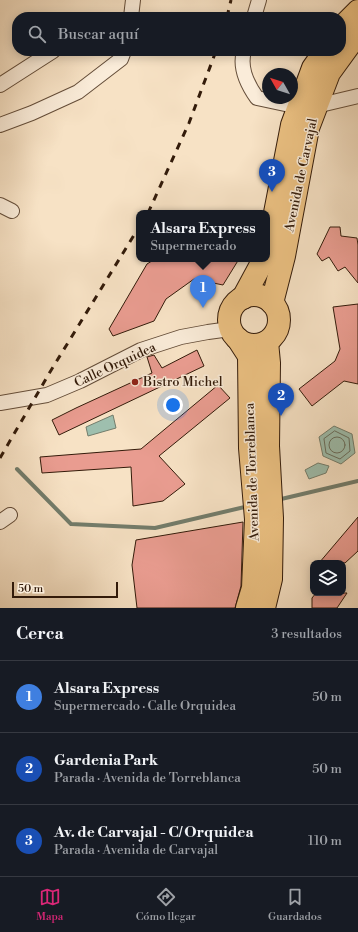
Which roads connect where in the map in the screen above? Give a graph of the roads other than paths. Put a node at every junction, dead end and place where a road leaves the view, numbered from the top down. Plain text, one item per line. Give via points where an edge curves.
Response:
1 (133, 0) edge
2 (260, 0) edge
3 (358, 10) edge
4 (132, 12) edge
5 (256, 12) edge
6 (346, 23) edge
7 (358, 33) edge
8 (346, 49) edge
9 (45, 56) edge
10 (122, 56) edge
11 (243, 56) edge
12 (321, 56) edge
13 (341, 56) edge
14 (0, 85) edge
15 (358, 96) edge
16 (308, 107) junction
17 (0, 125) edge
18 (270, 239) edge
19 (262, 262) edge
20 (243, 298) junction
21 (272, 303) junction
22 (234, 334) junction
23 (267, 342) junction
24 (0, 403) edge
25 (262, 492) junction
26 (264, 519) junction
27 (247, 608) edge
28 (264, 608) edge

1 - 4 street
2 - 5 street
3 - 6 main road
7 - 8 main road, Avenida de Carvajal
9 - 14 street
10 - 17 street via 78,92
11 - 16 street via 244,77 257,98
12 - 16 main road, Avenida de Carvajal via 313,68
13 - 16 main road, Avenida de Carvajal
15 - 16 street
16 - 18 main road, Avenida de Carvajal via 292,125
16 - 21 main road, Avenida de Carvajal via 308,128 284,256
19 - 20 main road
20 - 21 main road via 259,296
20 - 22 main road via 237,302 230,314
21 - 23 main road via 277,309 279,324 273,338
22 - 23 main road via 244,344 252,346
22 - 24 street, Calle Orquidea via 208,332 181,337 141,350 47,395
22 - 25 main road, Avenida de Torreblanca via 249,356 250,448
23 - 25 main road, Avenida de Torreblanca via 268,446
25 - 26 main road, Avenida de Torreblanca
26 - 27 main road, Avenida de Torreblanca via 253,588
26 - 28 main road, Avenida de Torreblanca via 271,579

